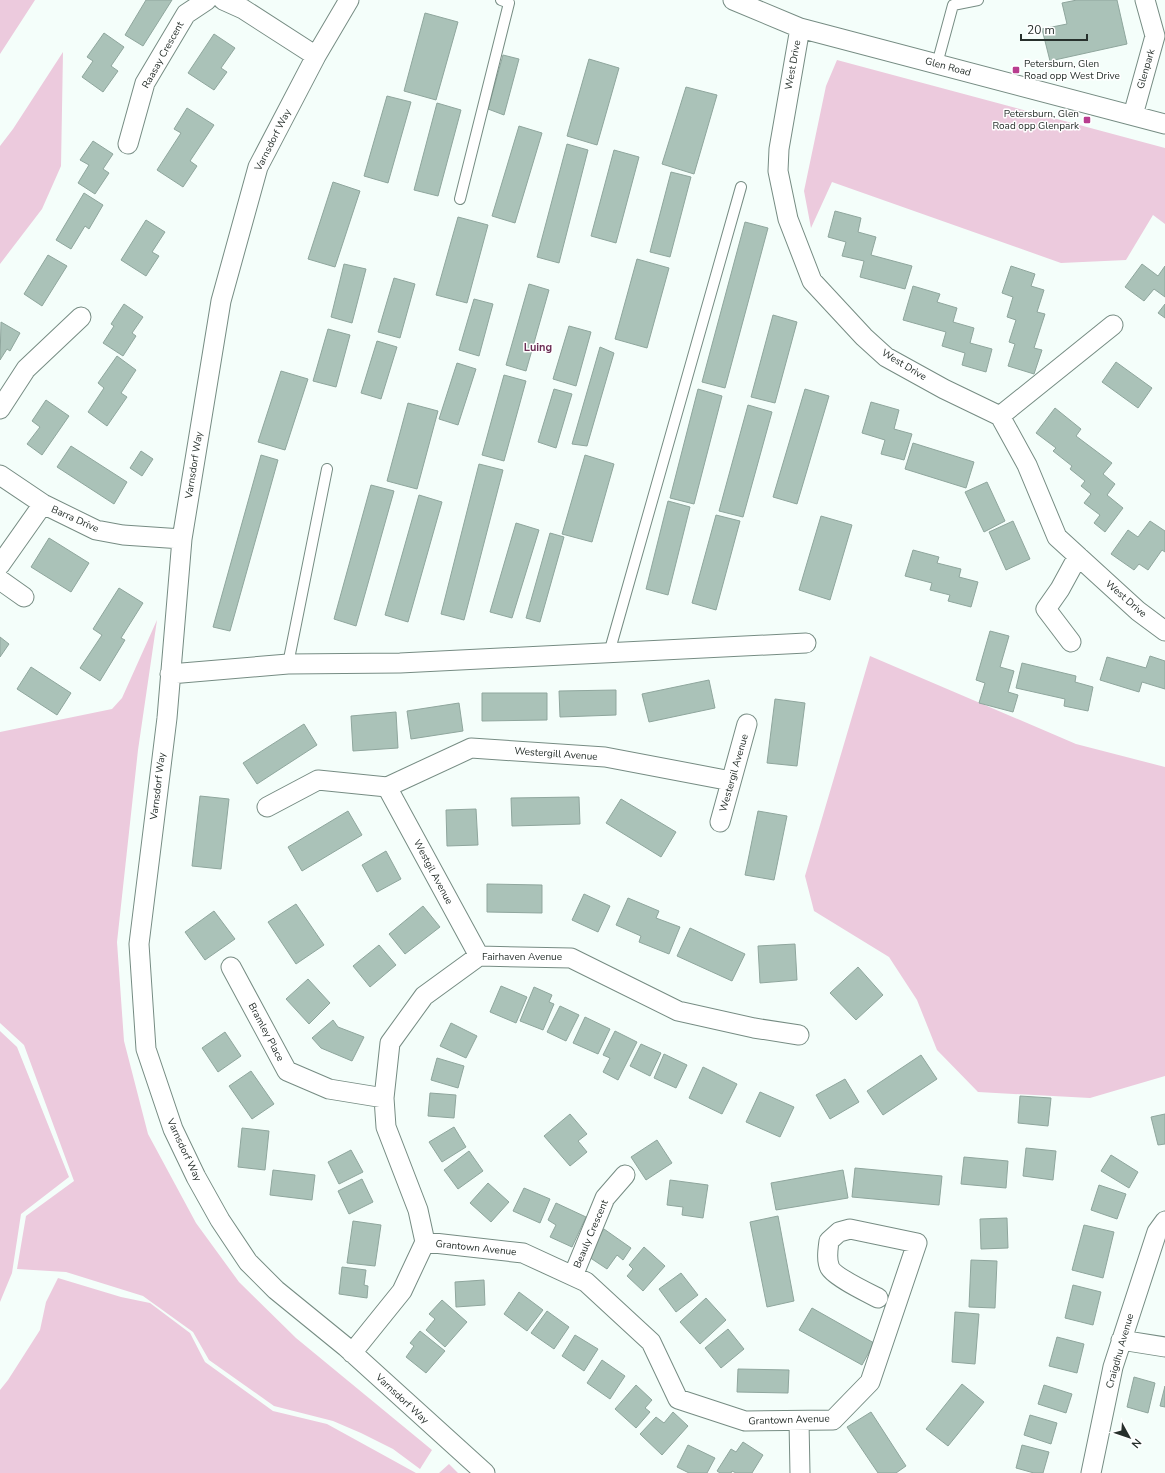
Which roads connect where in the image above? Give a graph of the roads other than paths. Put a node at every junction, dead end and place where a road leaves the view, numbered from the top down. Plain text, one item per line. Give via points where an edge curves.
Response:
1 (207, 0) edge
2 (222, 0) edge
3 (349, 0) edge
4 (501, 0) edge
5 (733, 0) edge
6 (978, 0) edge
7 (1145, 0) edge
8 (800, 28) junction
9 (316, 56) junction
10 (937, 64) junction
11 (1133, 115) junction
12 (1165, 124) edge
13 (128, 144) dead end
14 (741, 188) dead end
15 (460, 199) dead end
16 (81, 317) dead end
17 (1113, 325) dead end
18 (0, 409) edge
19 (1000, 416) junction
20 (327, 469) dead end
21 (0, 475) edge
22 (43, 504) junction
23 (182, 539) junction
24 (1078, 556) junction
25 (0, 565) edge
26 (0, 580) edge
27 (24, 597) dead end
28 (1165, 631) edge
29 (1070, 642) dead end
30 (806, 643) dead end
31 (609, 653) junction
32 (288, 664) junction
33 (170, 674) junction
34 (747, 724) dead end
35 (731, 781) junction
36 (387, 787) junction
37 (267, 807) dead end
38 (720, 822) dead end
39 (479, 956) junction
40 (231, 966) dead end
41 (800, 1035) dead end
42 (384, 1098) junction
43 (625, 1175) dead end
44 (1161, 1226) edge
45 (425, 1242) junction
46 (574, 1276) junction
47 (878, 1298) dead end
48 (1121, 1340) junction
49 (1165, 1347) edge
50 (352, 1353) junction
51 (799, 1420) junction
52 (485, 1473) edge
53 (800, 1473) edge
54 (1091, 1473) edge

1 - 13 street, Raasay Crescent via 186,14 145,83
2 - 9 street via 243,9
3 - 9 street, Varnsdorf Way
4 - 15 lane via 509,3
5 - 8 street, Glen Road
6 - 10 lane via 953,5
7 - 11 street, Glenpark via 1155,36
8 - 10 street, Glen Road
8 - 19 street, West Drive via 779,148 778,171 788,219 812,281 886,357
9 - 23 street, Varnsdorf Way via 258,167 221,301
10 - 11 street, Glen Road
11 - 12 street, Glen Road
14 - 31 lane
16 - 18 street via 26,369
17 - 19 street
19 - 24 street, West Drive via 1026,465 1057,536
20 - 32 lane
21 - 22 street, Barra Drive
22 - 23 street, Barra Drive via 96,530 123,535
22 - 25 street
23 - 33 street, Varnsdorf Way
24 - 28 street, West Drive via 1138,611
24 - 29 street via 1046,609
26 - 27 street
30 - 31 street
31 - 32 street via 400,663
32 - 33 street
33 - 50 street, Varnsdorf Way via 167,718 139,944 146,1049 173,1129 220,1220 248,1262 276,1290
34 - 35 street, Westergil Avenue
35 - 36 street, Westergill Avenue via 605,757 471,748
35 - 38 street, Westergil Avenue
36 - 37 street via 318,780
36 - 39 street, Westgil Avenue
39 - 41 street, Fairhaven Avenue via 571,958 678,1011 754,1028
39 - 42 street, Fairhaven Avenue via 424,996 390,1043
40 - 42 street, Bramley Place via 287,1071 329,1089
42 - 45 street, Fairhaven Avenue via 386,1127 418,1210
43 - 46 street, Beauly Crescent via 605,1198
44 - 48 street, Craigdhu Avenue
45 - 46 street, Grantown Avenue via 523,1253
45 - 50 street via 402,1291
46 - 51 street, Grantown Avenue via 586,1282 651,1342 678,1399 745,1421
47 - 51 street, Grantown Avenue via 837,1276 830,1269 829,1240 839,1232 850,1229 918,1243 870,1382 833,1420
48 - 49 street
48 - 54 street, Craigdhu Avenue
50 - 52 street, Varnsdorf Way
51 - 53 street

